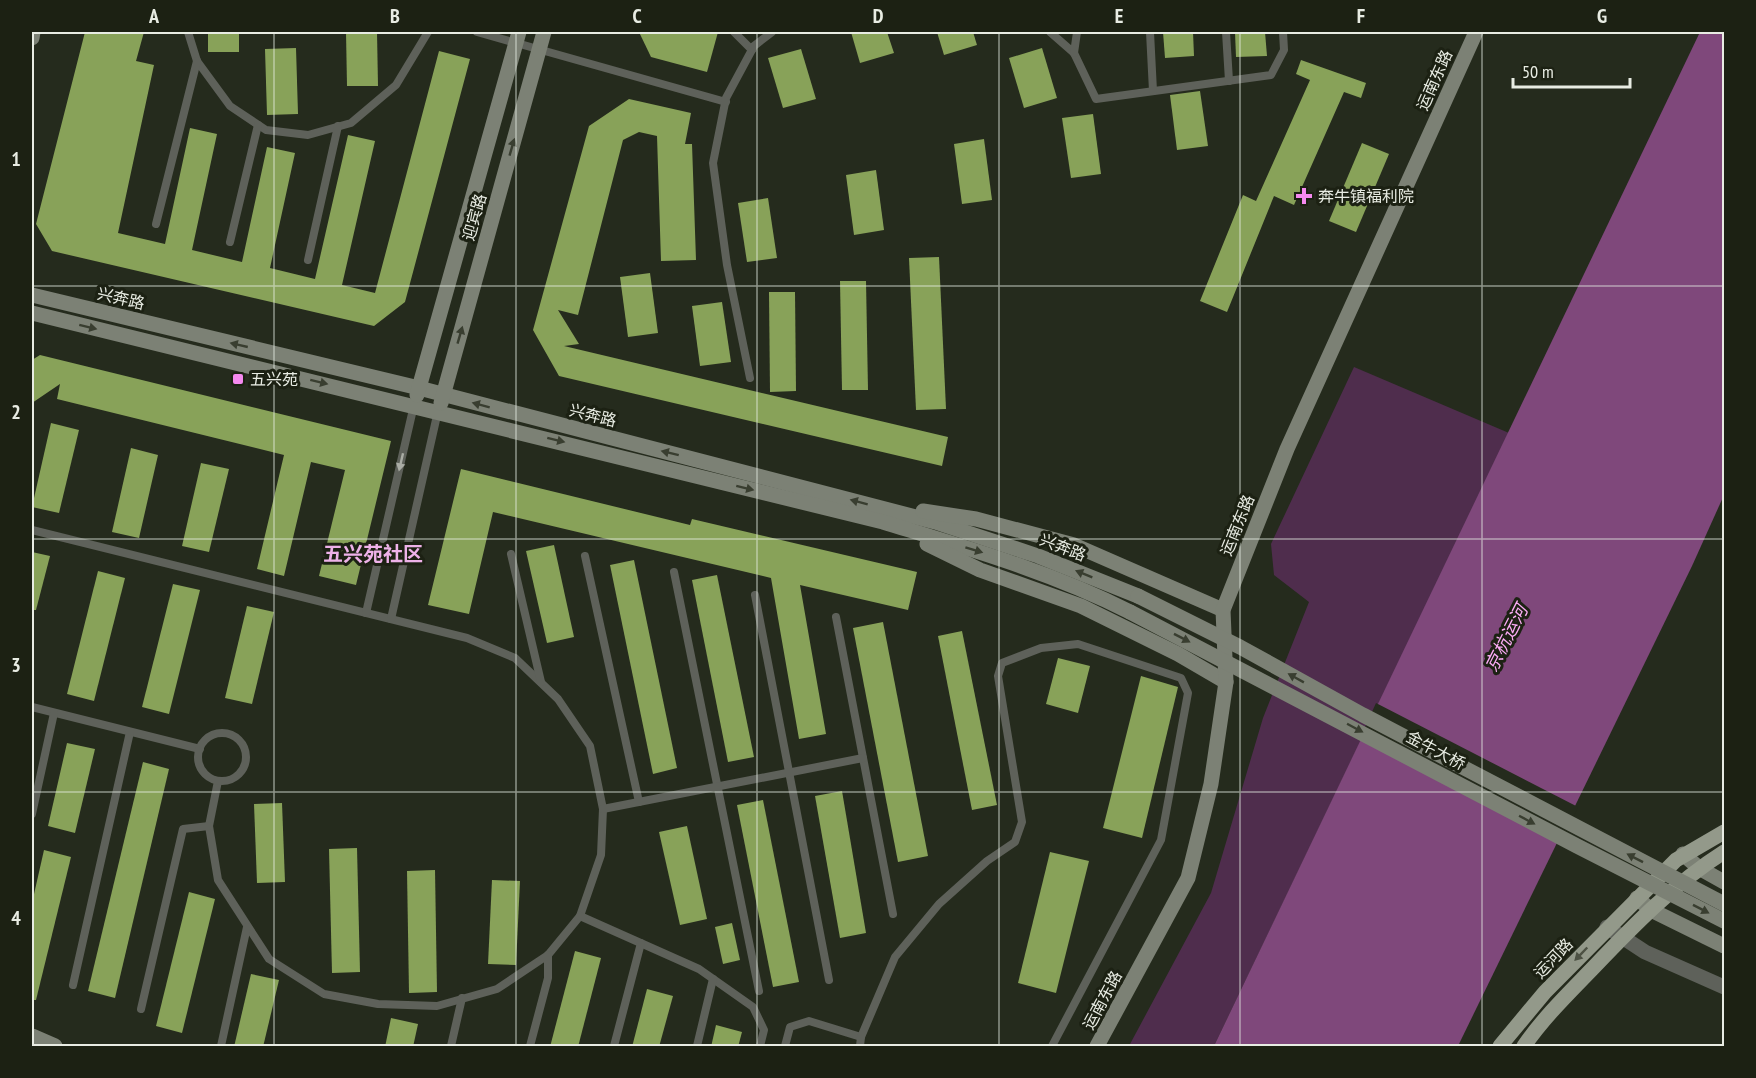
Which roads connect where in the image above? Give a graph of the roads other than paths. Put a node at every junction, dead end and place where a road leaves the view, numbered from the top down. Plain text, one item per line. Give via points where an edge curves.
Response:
1 (33, 32) edge
2 (188, 32) edge
3 (428, 32) edge
4 (477, 32) edge
5 (544, 32) edge
6 (734, 32) edge
7 (772, 32) edge
8 (1050, 32) edge
9 (1077, 32) edge
10 (1150, 32) edge
11 (1226, 32) edge
12 (1283, 32) edge
13 (1476, 32) edge
14 (32, 38) edge
15 (517, 38) edge
16 (539, 50) junction
17 (752, 50) junction
18 (1074, 53) junction
19 (197, 61) junction
20 (1229, 81) junction
21 (1153, 91) junction
22 (726, 102) junction
23 (258, 125) junction
24 (338, 126) junction
25 (156, 224) dead end
26 (230, 242) dead end
27 (308, 260) dead end
28 (32, 296) edge
29 (32, 313) edge
30 (750, 378) dead end
31 (419, 388) junction
32 (443, 394) junction
33 (414, 405) junction
34 (438, 411) junction
35 (884, 515) junction
36 (32, 530) edge
37 (511, 554) dead end
38 (585, 556) dead end
39 (674, 572) dead end
40 (755, 595) dead end
41 (1138, 596) joint
42 (1223, 610) junction
43 (366, 613) junction
44 (836, 616) dead end
45 (391, 619) junction
46 (541, 682) junction
47 (1226, 682) junction
48 (32, 707) edge
49 (54, 713) junction
50 (130, 732) junction
51 (200, 749) junction
52 (863, 758) junction
53 (789, 772) junction
54 (218, 781) junction
55 (717, 786) junction
56 (639, 802) junction
57 (603, 809) junction
58 (32, 813) edge
59 (209, 826) junction
60 (1725, 832) edge
61 (1725, 852) edge
62 (1683, 854) junction
63 (1703, 866) junction
64 (1725, 873) edge
65 (1725, 882) edge
66 (1637, 898) junction
67 (1725, 904) edge
68 (1654, 908) junction
69 (893, 914) dead end
70 (580, 916) junction
71 (1725, 921) edge
72 (247, 927) junction
73 (1607, 927) junction
74 (1622, 938) junction
75 (1725, 939) edge
76 (641, 943) junction
77 (1725, 946) edge
78 (548, 955) junction
79 (713, 979) junction
80 (829, 980) dead end
81 (73, 986) dead end
82 (1725, 987) edge
83 (759, 990) dead end
84 (462, 998) junction
85 (141, 1009) dead end
86 (32, 1036) edge
87 (861, 1042) edge
88 (55, 1047) edge
89 (221, 1047) edge
90 (451, 1047) edge
91 (530, 1047) edge
92 (614, 1047) edge
93 (697, 1047) edge
94 (760, 1047) edge
95 (785, 1047) edge
96 (1052, 1047) edge
97 (1097, 1047) edge
98 (1500, 1047) edge
99 (1524, 1047) edge

1 - 14 main road
2 - 19 lane
3 - 24 lane via 396,85 351,123
4 - 15 lane
5 - 16 main road, 迎宾路
6 - 17 lane
7 - 17 lane
8 - 18 lane
9 - 18 lane
10 - 21 lane
11 - 20 lane
12 - 20 lane via 1284,50 1271,75
13 - 42 main road, 运南东路 via 1287,449
15 - 16 lane
15 - 31 main road, 迎宾路
16 - 22 lane
32 -> 16 main road, 迎宾路
17 - 22 lane
18 - 21 lane via 1096,99
19 - 23 lane via 230,106
19 - 25 lane
20 - 21 lane
22 - 30 lane via 713,163 727,265
23 - 24 lane via 266,130 308,135
23 - 26 lane
24 - 27 lane
31 -> 28 main road, 兴奔路
29 -> 33 main road
31 - 32 main road, 兴奔路
31 - 33 main road, 迎宾路
32 - 34 main road, 迎宾路
35 -> 32 main road, 兴奔路
33 - 34 main road
33 -> 43 lane
34 -> 35 main road
34 - 45 lane
41 -> 35 main road, 兴奔路 via 1038,556
35 - 42 main road via 923,511 976,519 1074,545
35 - 47 main road via 980,570 1081,606
35 -> 71 main road, 金牛大桥, bridge via 1082,587
36 - 43 lane
37 - 46 lane
38 - 56 lane
39 - 55 lane
40 - 53 lane
67 -> 41 main road, 金牛大桥, bridge
42 - 47 main road, 运南东路
43 - 45 lane
44 - 52 lane
45 - 46 lane via 467,638 515,658
46 - 57 lane via 558,699 590,746
47 - 97 main road, 运南东路 via 1211,784 1188,878
48 - 49 lane
49 - 50 lane
49 - 58 lane
50 - 51 lane
50 - 81 lane
51 - 54 lane via 198,757 204,772
51 - 54 lane via 218,734 233,736 243,746 243,768 233,779
52 - 53 lane
52 - 69 lane
53 - 55 lane
53 - 80 lane
54 - 59 lane
55 - 56 lane
55 - 83 lane
56 - 57 lane
57 - 70 lane via 601,855
59 - 72 lane via 218,880
59 - 85 lane via 183,829
60 - 62 main road, 运河路
61 - 63 main road
62 - 63 main road
62 - 66 main road, 运河路
63 - 64 main road
63 - 65 main road
63 - 68 main road
66 - 68 main road
66 - 73 main road, 运河路
68 - 74 main road
68 - 75 main road
68 - 77 main road
70 - 76 lane
70 - 78 lane
72 - 84 lane via 268,958 324,994 378,1004 437,1006
72 - 89 lane
73 - 74 street
73 -> 98 main road, 运河路 via 1545,992
74 - 82 street
74 - 99 main road via 1541,1022
76 - 79 lane
76 - 92 lane
78 - 84 lane via 497,989
78 - 91 lane via 548,978
79 - 93 lane
79 - 94 lane via 753,1007 764,1030
84 - 90 lane
86 - 88 main road
87 - 95 lane via 809,1021 790,1027
87 - 96 lane via 895,957 939,904 1015,842 1023,822 998,676 1002,663 1041,648 1078,644 1181,678 1188,693 1161,840

